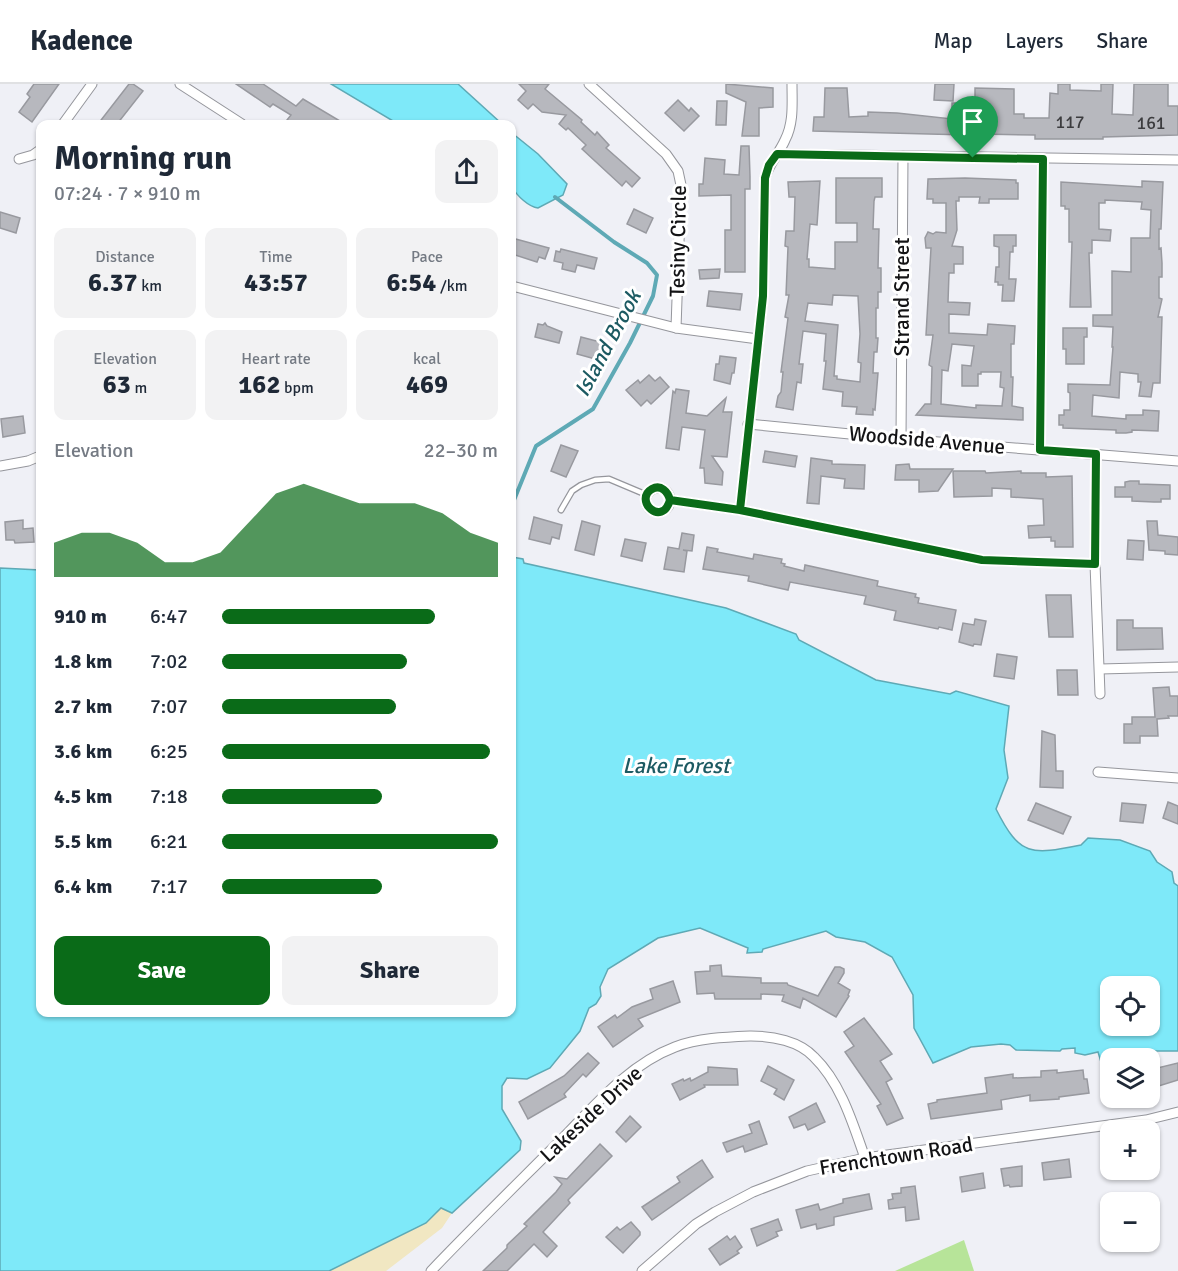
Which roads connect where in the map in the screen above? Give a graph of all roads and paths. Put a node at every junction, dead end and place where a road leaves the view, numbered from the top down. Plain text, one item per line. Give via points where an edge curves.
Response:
1 (92, 84) edge
2 (180, 84) edge
3 (589, 84) edge
4 (792, 84) edge
5 (66, 120) edge
6 (236, 120) edge
7 (36, 153) edge
8 (777, 154) junction
9 (903, 156) junction
10 (19, 159) dead end
11 (1043, 159) junction
12 (1178, 160) edge
13 (516, 287) edge
14 (676, 328) junction
15 (758, 339) junction
16 (748, 424) junction
17 (901, 439) junction
18 (1040, 450) junction
19 (1096, 454) junction
20 (36, 458) edge
21 (1178, 461) edge
22 (0, 466) edge
23 (646, 495) junction
24 (670, 500) junction
25 (561, 510) dead end
26 (740, 510) junction
27 (1095, 564) junction
28 (1178, 667) edge
29 (1100, 669) junction
30 (1100, 694) dead end
31 (1098, 772) dead end
32 (1178, 778) edge
33 (1178, 1112) edge
34 (865, 1158) junction
35 (431, 1271) edge
36 (642, 1271) edge

1 - 5 street
2 - 6 street
3 - 14 street, Tesiny Circle via 666,154 678,171 681,184
4 - 8 street via 791,127
7 - 10 street
8 - 9 street
8 - 15 street via 765,178 763,296
9 - 11 street
9 - 17 street, Strand Street
11 - 12 street
11 - 18 street
13 - 14 street
14 - 15 street
15 - 16 street
16 - 17 street, Woodside Avenue
16 - 26 street
17 - 18 street, Woodside Avenue
18 - 19 street, Woodside Avenue
19 - 21 street, Woodside Avenue
19 - 27 street
20 - 22 street
23 - 24 street via 660,488
23 - 24 street via 646,505 657,512 666,509
23 - 25 lane via 609,479 595,480 572,491
24 - 26 street
26 - 27 street via 982,560
27 - 29 street
28 - 29 street
29 - 30 street
31 - 32 street
33 - 34 street, Frenchtown Road via 1146,1120
34 - 35 street, Lakeside Drive via 826,1070 797,1045 772,1038 733,1036 674,1047 637,1068 601,1101
34 - 36 street, Frenchtown Road via 807,1171 753,1192 696,1224

